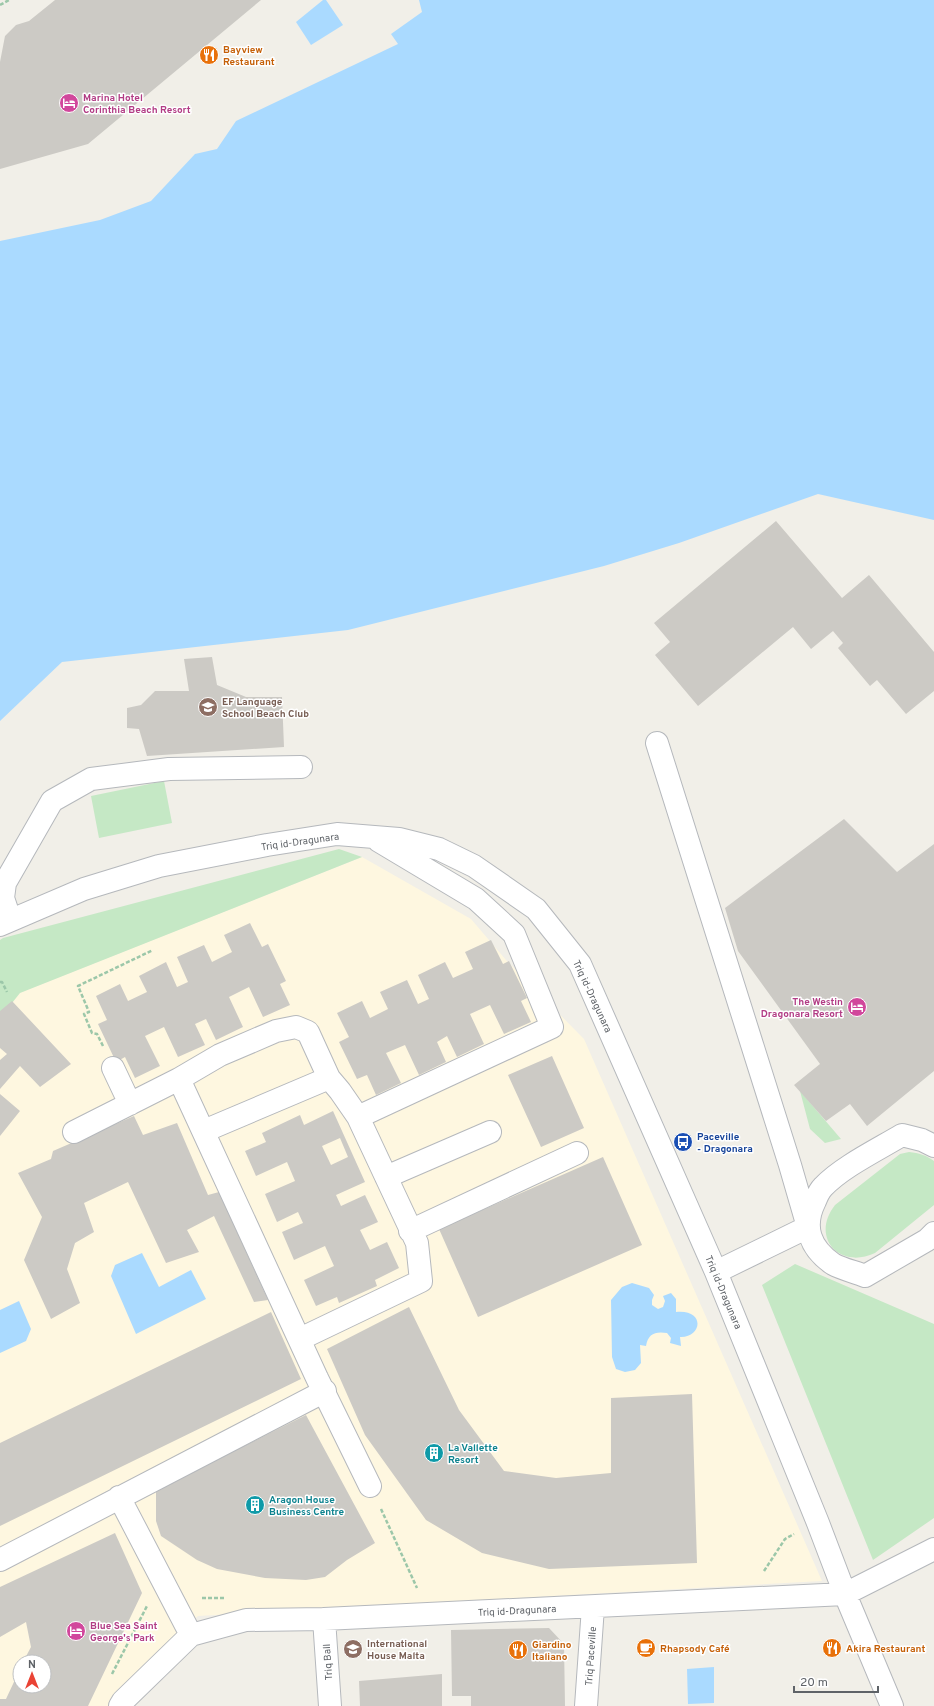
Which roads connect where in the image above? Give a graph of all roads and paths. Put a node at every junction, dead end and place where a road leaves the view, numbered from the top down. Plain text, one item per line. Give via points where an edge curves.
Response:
1 (9, 0) edge
2 (0, 5) edge
3 (657, 743) dead end
4 (302, 767) dead end
5 (370, 836) junction
6 (5, 922) edge
7 (153, 950) dead end
8 (0, 982) edge
9 (7, 992) dead end
10 (92, 1033) dead end
11 (113, 1068) dead end
12 (328, 1078) junction
13 (179, 1079) junction
14 (130, 1104) junction
15 (358, 1117) junction
16 (204, 1131) junction
17 (74, 1132) dead end
18 (490, 1132) dead end
19 (934, 1146) edge
20 (577, 1153) dead end
21 (790, 1165) junction
22 (386, 1177) junction
23 (821, 1189) junction
24 (808, 1227) junction
25 (410, 1231) junction
26 (932, 1241) edge
27 (716, 1272) junction
28 (300, 1339) junction
29 (325, 1391) junction
30 (370, 1486) joint
31 (119, 1497) junction
32 (934, 1548) edge
33 (0, 1560) edge
34 (418, 1590) dead end
35 (845, 1594) junction
36 (593, 1607) junction
37 (324, 1619) junction
38 (191, 1635) junction
39 (120, 1706) edge
40 (330, 1706) edge
41 (586, 1706) edge
42 (892, 1706) edge

1 - 2 path
3 - 21 street
4 - 6 street via 169,769 91,780 52,802 5,883
5 - 6 street, Triq id-Dragunara via 337,834 267,844 159,866 84,888
5 - 15 street via 476,899 514,934 552,1027
5 - 27 street, Triq id-Dragunara via 399,839 439,849 474,866 536,909 580,964
7 - 10 path via 78,986 90,1012 84,1014
8 - 9 path
11 - 14 street
12 - 13 street via 308,1032 296,1028 276,1031 220,1055
12 - 15 street
12 - 16 street
13 - 14 street
13 - 16 street
14 - 17 street
15 - 22 street
16 - 28 street
18 - 22 street
19 - 23 street via 902,1135 834,1177
20 - 25 street
21 - 23 street
21 - 24 street
22 - 25 street
23 - 24 street via 811,1208
24 - 26 street via 813,1245 823,1256 835,1265 865,1276
24 - 27 street
25 - 28 street via 417,1243 421,1281
27 - 35 street, Triq id-Dragunara
28 - 29 street
29 - 30 street
29 - 31 street
30 - 34 path
31 - 33 street
31 - 38 street
32 - 35 street
35 - 36 street, Triq id-Dragunara
35 - 42 street, Triq id-Dragunara
36 - 37 street, Triq id-Dragunara
36 - 41 street, Triq Paceville
37 - 38 street, Triq id-Dragunara via 246,1620
37 - 40 street, Triq Ball
38 - 39 street

